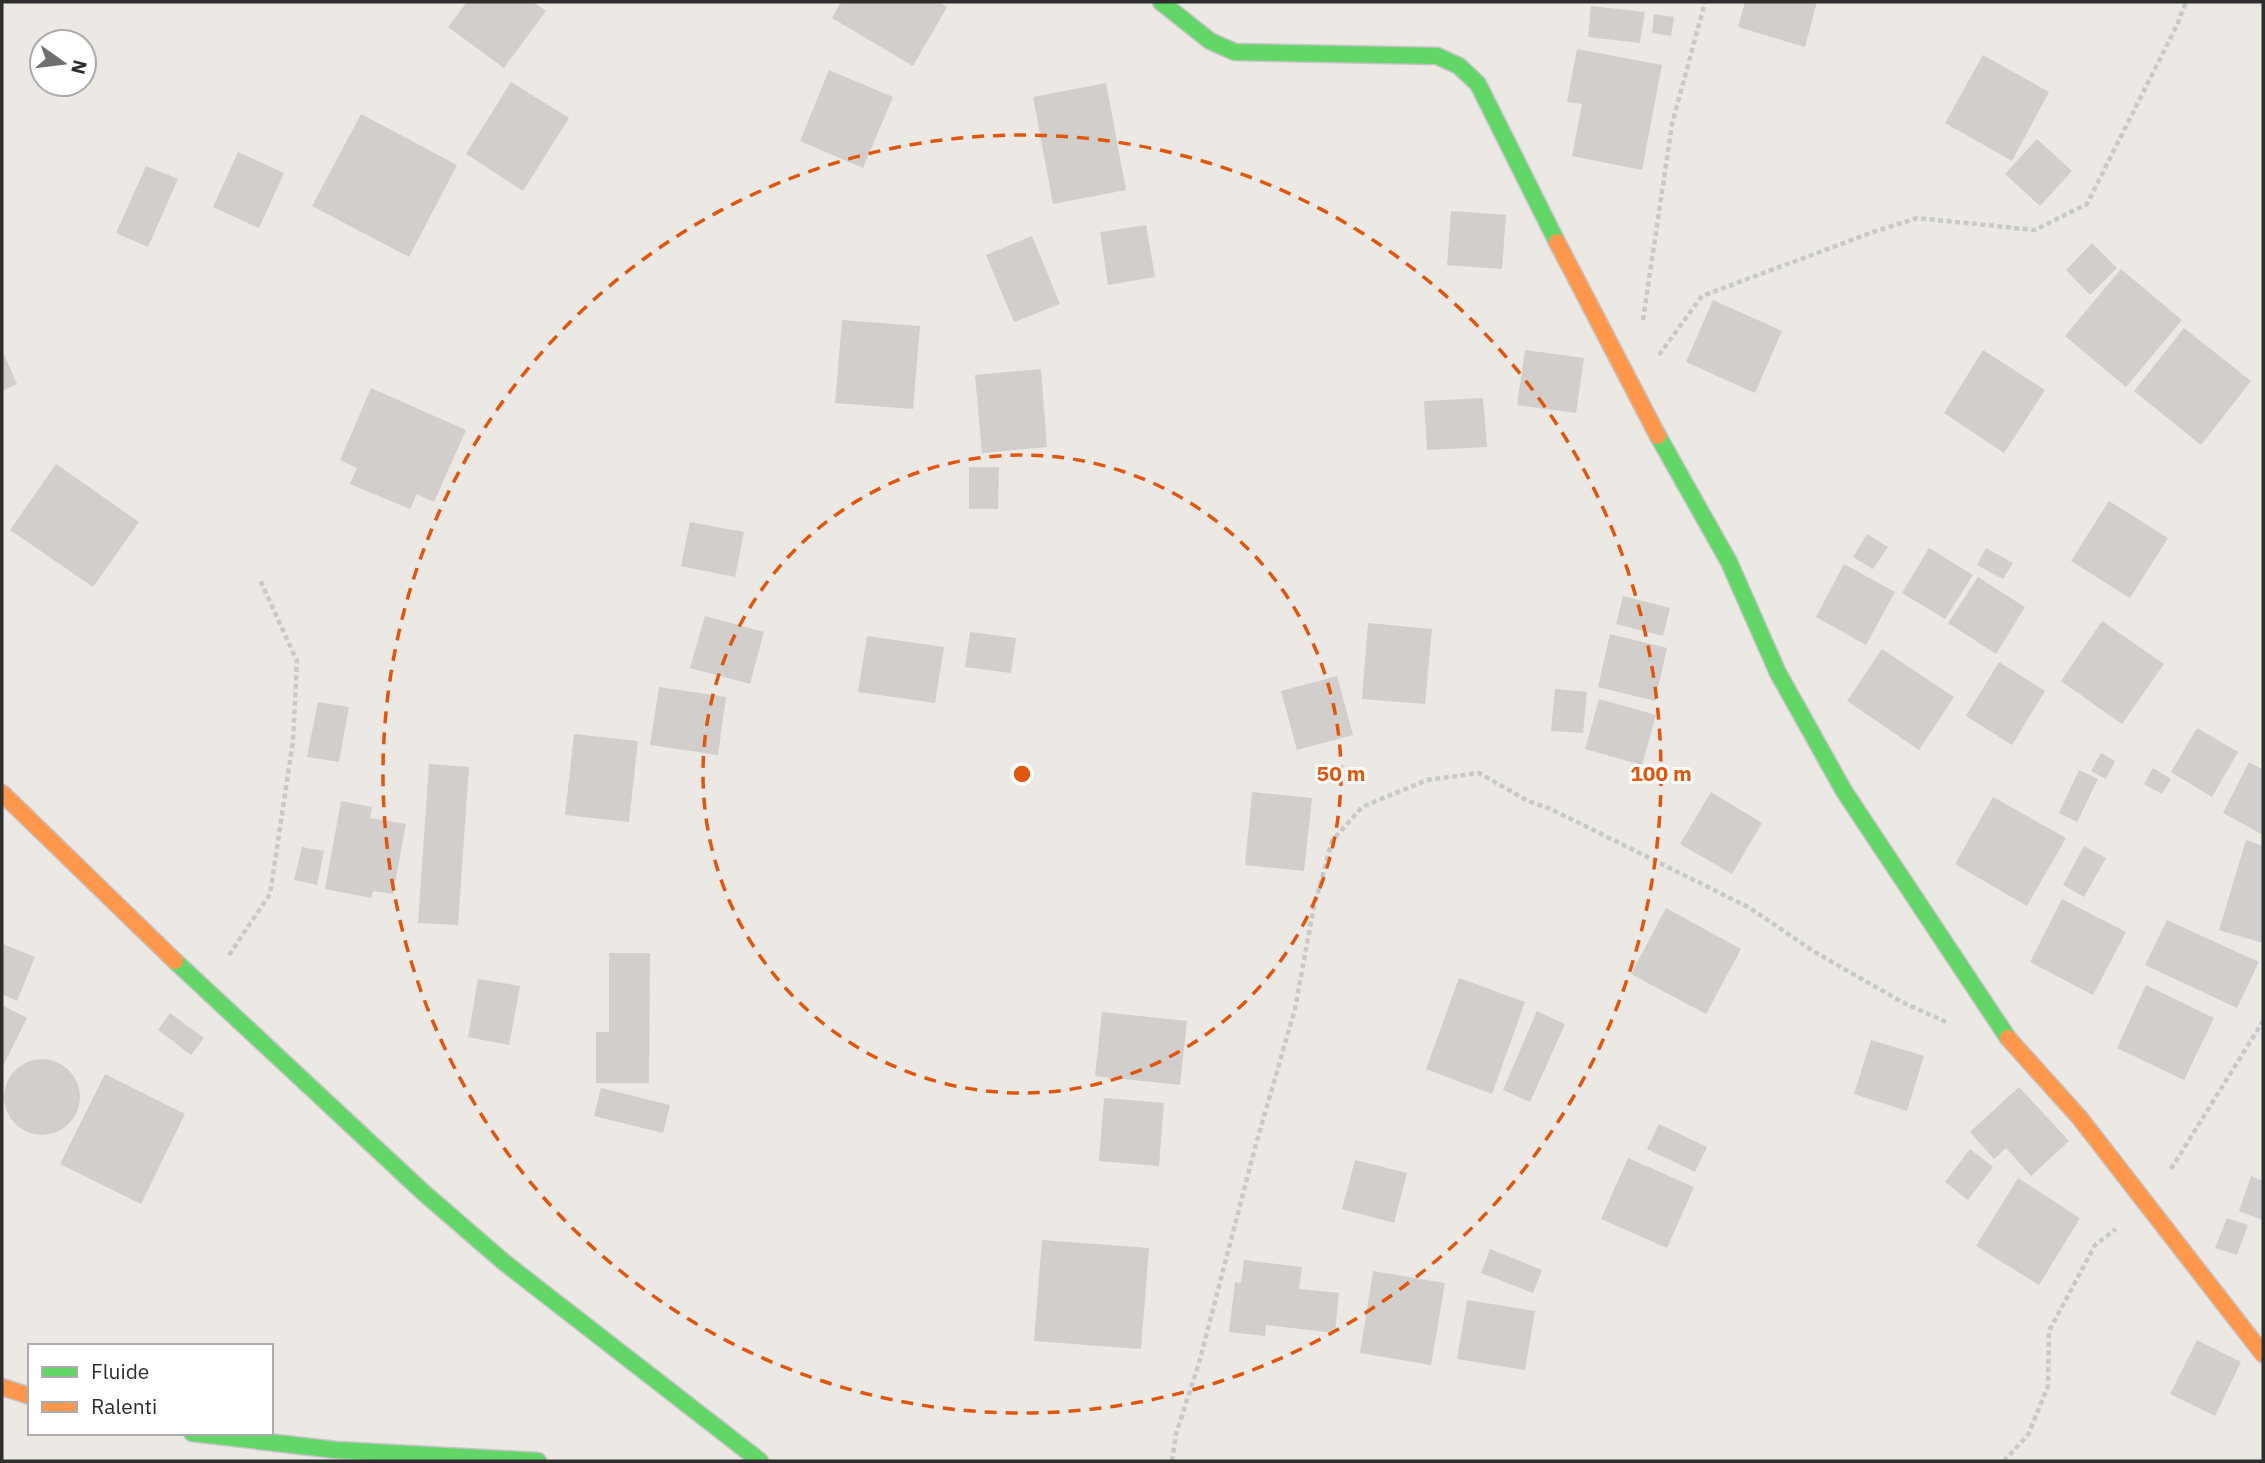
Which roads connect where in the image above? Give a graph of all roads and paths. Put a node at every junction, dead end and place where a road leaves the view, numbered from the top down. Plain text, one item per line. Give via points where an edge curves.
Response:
1 (1161, 2) edge
2 (1705, 2) edge
3 (2186, 2) edge
4 (1642, 324) dead end
5 (1632, 391) junction
6 (260, 580) dead end
7 (2, 793) edge
8 (205, 990) junction
9 (2000, 1029) junction
10 (2263, 1354) edge
11 (2, 1387) edge
12 (28, 1395) edge
13 (209, 1435) edge
14 (538, 1461) edge
15 (760, 1461) edge
16 (1172, 1461) edge

1 - 5 main road via 1210,41 1235,52 1437,56 1459,65 1478,84 1493,110
2 - 4 path via 1672,124
3 - 5 path via 2087,204 2035,230 1917,218 1702,296
5 - 9 main road via 1729,562 1778,673 1843,791
6 - 8 path via 297,661 293,741 270,894
7 - 8 main road
8 - 15 main road via 505,1263
9 - 10 main road via 2079,1117
9 - 16 path via 1965,1031 1902,1002 1750,908 1551,809 1528,802 1479,773 1427,780 1362,807 1332,841 1313,911 1296,1009
11 - 12 main road
13 - 14 main road via 336,1450

